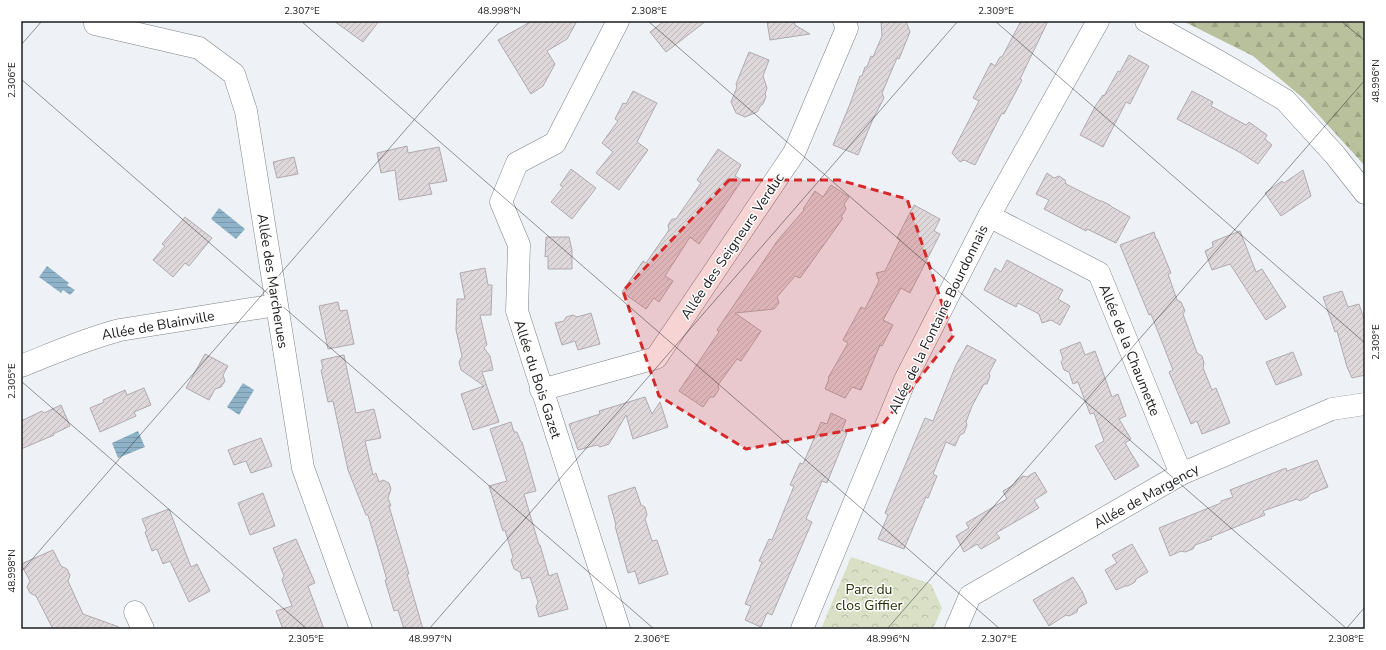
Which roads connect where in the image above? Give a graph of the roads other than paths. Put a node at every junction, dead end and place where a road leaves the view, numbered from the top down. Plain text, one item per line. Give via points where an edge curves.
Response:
1 (616, 21) edge
2 (844, 21) edge
3 (1098, 21) edge
4 (1146, 21) edge
5 (95, 24) dead end
6 (1365, 192) edge
7 (989, 216) junction
8 (276, 305) junction
9 (21, 366) edge
10 (541, 390) junction
11 (1365, 404) edge
12 (1181, 474) junction
13 (361, 629) edge
14 (619, 629) edge
15 (802, 629) edge
16 (956, 629) edge

1 - 10 street, Allée du Bois Gazet via 555,144 518,163 501,202 519,245 517,312
2 - 10 street, Allée des Seigneurs Verduc via 847,28 794,152 656,358
3 - 7 street, Allée de la Fontaine Bourdonnais
4 - 6 street via 1285,100
5 - 8 street, Allée des Marcherues via 199,48 234,74 246,111
7 - 12 street, Allée de la Chaumette via 1098,273
7 - 15 street, Allée de la Fontaine Bourdonnais via 905,380
8 - 9 street, Allée de Blainville via 98,335
8 - 13 street, Allée des Marcherues via 303,468
10 - 14 street, Allée du Bois Gazet
11 - 12 street, Allée de Margency via 1332,409
12 - 16 street, Allée de Margency via 970,596

